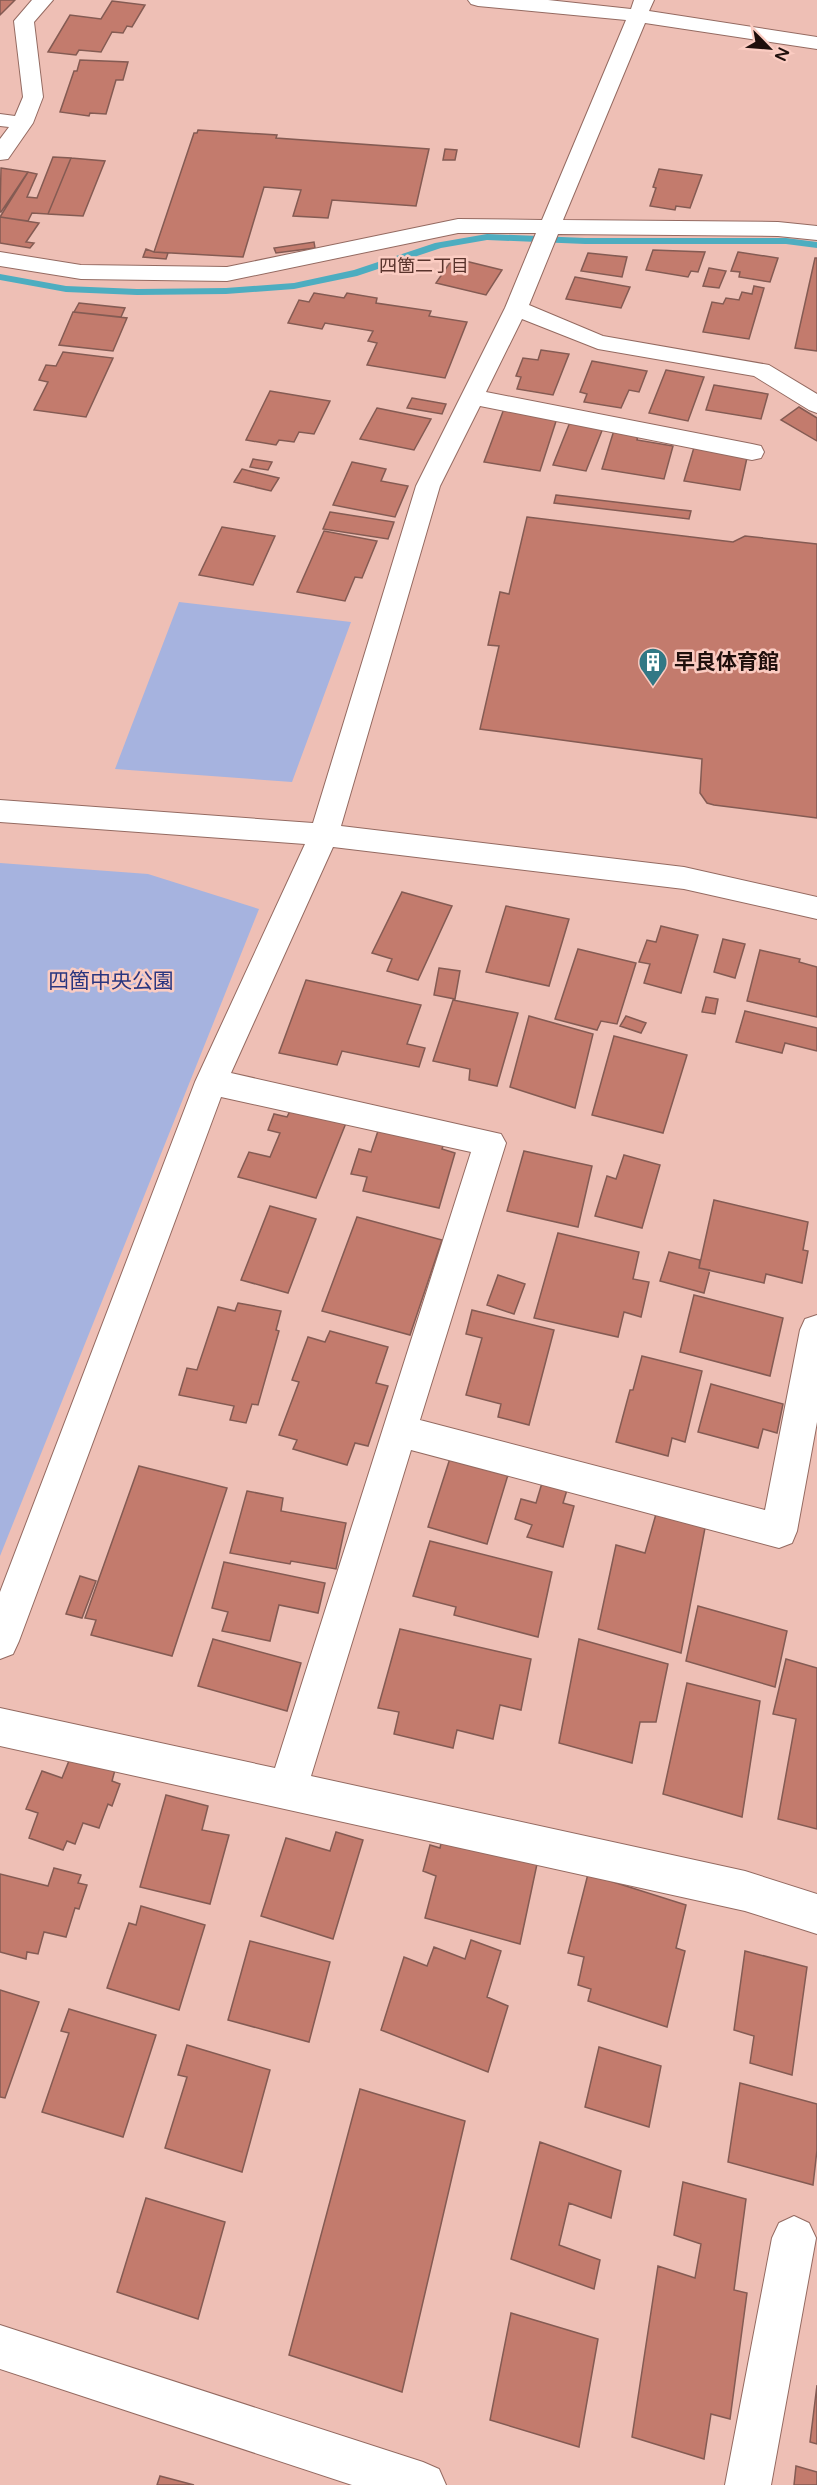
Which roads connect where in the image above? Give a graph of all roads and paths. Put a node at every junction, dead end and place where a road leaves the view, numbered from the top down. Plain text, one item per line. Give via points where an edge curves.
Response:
1 (43, 0) edge
2 (478, 0) edge
3 (640, 8) edge
4 (817, 43) edge
5 (0, 120) edge
6 (23, 123) junction
7 (0, 154) edge
8 (549, 228) junction
9 (817, 232) edge
10 (0, 259) edge
11 (516, 308) junction
12 (472, 397) junction
13 (817, 405) edge
14 (752, 452) dead end
15 (0, 811) edge
16 (324, 835) junction
17 (817, 908) edge
18 (211, 1082) junction
19 (817, 1330) edge
20 (399, 1431) junction
21 (0, 1641) edge
22 (0, 1727) edge
23 (287, 1790) junction
24 (817, 1914) edge
25 (794, 2238) dead end
26 (0, 2347) edge
27 (423, 2485) edge
28 (748, 2485) edge

1 - 6 street via 24,21 33,97
2 - 3 street
3 - 4 street
3 - 8 street
5 - 6 street
6 - 7 street
8 - 9 street
8 - 10 street via 458,226 226,274 81,272
8 - 11 street
11 - 12 street
11 - 13 street via 598,342 760,370
12 - 14 street
12 - 16 street via 428,486
15 - 16 street
16 - 17 street via 684,878
16 - 18 street
18 - 20 street via 490,1143
18 - 21 street
19 - 20 street via 779,1531
20 - 23 street
22 - 23 street
23 - 24 street via 745,1891
25 - 28 street
26 - 27 street

